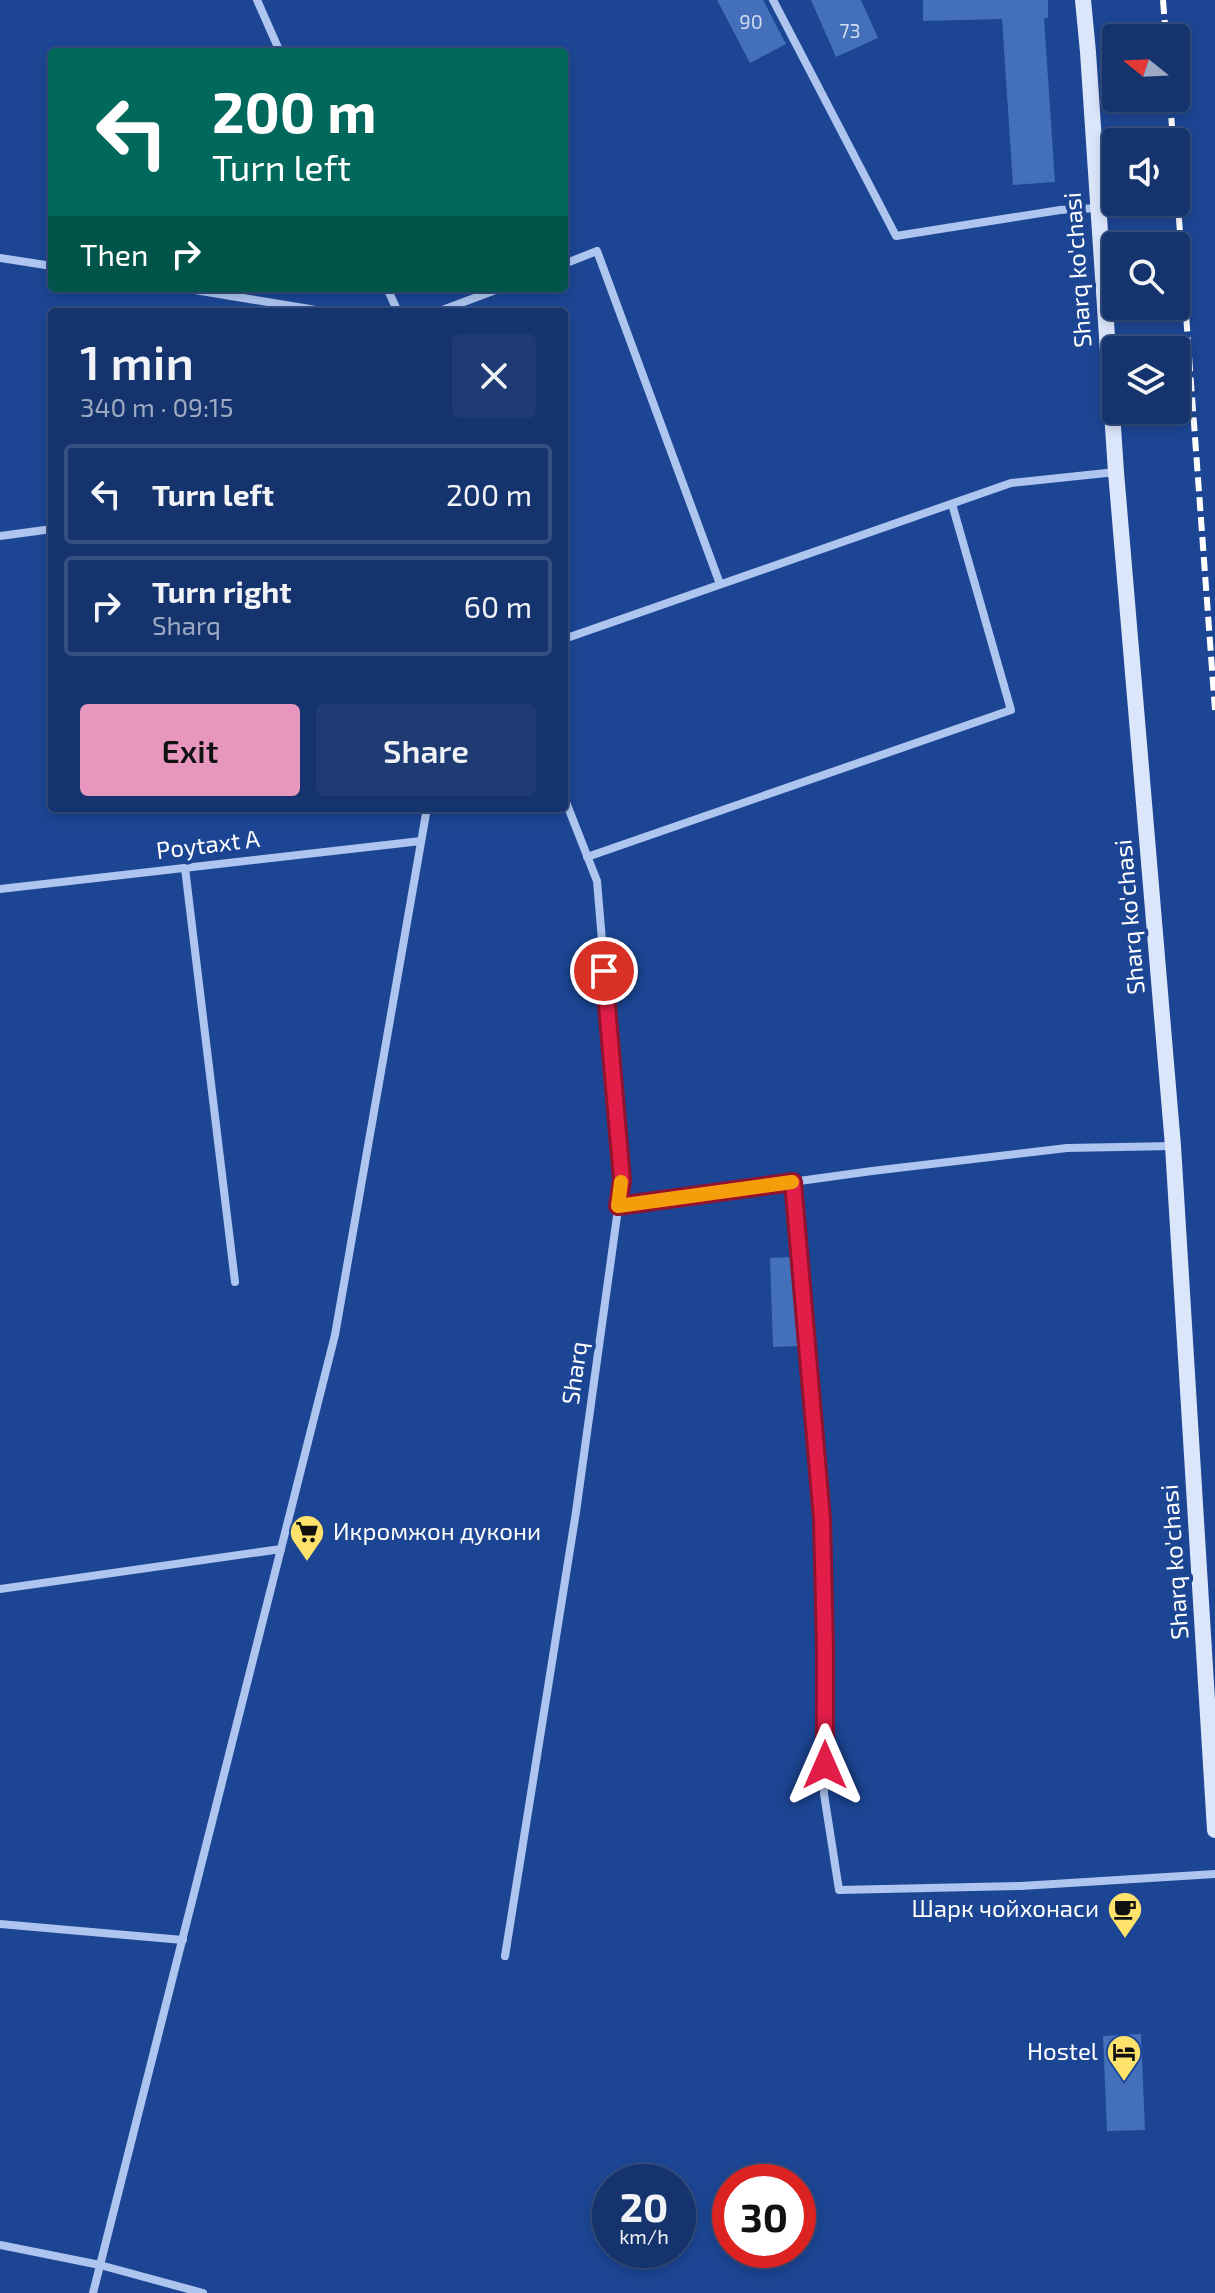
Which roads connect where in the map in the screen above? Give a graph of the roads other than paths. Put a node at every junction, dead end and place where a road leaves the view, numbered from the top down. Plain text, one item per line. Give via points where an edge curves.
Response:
1 (257, 0) edge
2 (773, 0) edge
3 (1083, 0) edge
4 (278, 48) edge
5 (1097, 208) junction
6 (0, 258) edge
7 (568, 262) edge
8 (48, 265) edge
9 (207, 292) edge
10 (490, 292) edge
11 (304, 308) edge
12 (448, 308) edge
13 (1116, 472) junction
14 (952, 504) junction
15 (48, 530) edge
16 (0, 536) edge
17 (720, 584) junction
18 (568, 638) edge
19 (568, 807) edge
20 (426, 812) edge
21 (421, 841) junction
22 (587, 857) junction
23 (185, 868) junction
24 (0, 889) edge
25 (1173, 1146) junction
26 (793, 1182) junction
27 (618, 1206) junction
28 (235, 1282) dead end
29 (281, 1549) junction
30 (0, 1589) edge
31 (1215, 1830) edge
32 (1215, 1874) edge
33 (0, 1924) edge
34 (183, 1940) junction
35 (505, 1956) dead end
36 (0, 2245) edge
37 (100, 2265) junction
38 (93, 2293) edge
39 (203, 2293) edge

1 - 4 street
2 - 5 street via 896,236
3 - 5 main road, Sharq ko'chasi
5 - 13 main road, Sharq ko'chasi
6 - 8 street
7 - 17 street via 597,251
9 - 11 street
10 - 12 street
13 - 14 street via 1011,483
13 - 25 main road, Sharq ko'chasi
14 - 17 street
14 - 22 street via 1011,710
15 - 16 street
17 - 18 street
19 - 22 street, Sharq
20 - 21 street
21 - 23 street, Poytaxt A
21 - 29 street via 335,1335
22 - 27 street, Sharq via 597,881 622,1180
23 - 24 street, Poytaxt A
23 - 28 street
25 - 26 street via 1067,1148
25 - 31 main road, Sharq ko'chasi
26 - 27 street
26 - 32 street via 822,1519 824,1794 839,1890
27 - 35 street, Sharq via 576,1512
29 - 30 street
29 - 34 street
33 - 34 street
34 - 37 street
36 - 37 street
37 - 38 street
37 - 39 street

